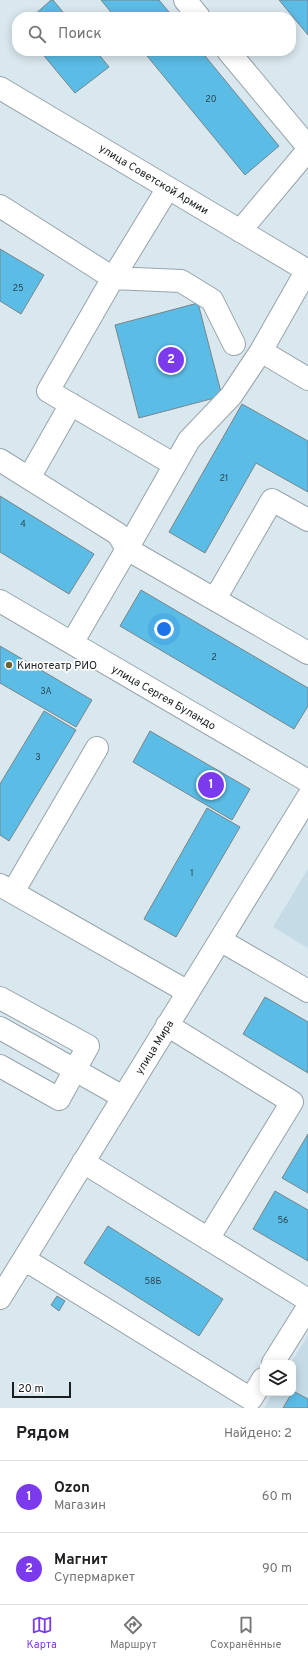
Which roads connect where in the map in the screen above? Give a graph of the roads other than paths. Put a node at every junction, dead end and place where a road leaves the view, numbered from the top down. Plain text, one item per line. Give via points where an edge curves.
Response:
1 (185, 0) edge
2 (195, 12) edge
3 (232, 56) edge
4 (0, 88) edge
5 (308, 146) edge
6 (308, 150) edge
7 (168, 188) junction
8 (0, 206) edge
9 (240, 231) junction
10 (307, 271) edge
11 (113, 278) junction
12 (234, 344) dead end
13 (261, 351) junction
14 (308, 379) edge
15 (71, 404) junction
16 (0, 460) edge
17 (175, 465) junction
18 (29, 478) junction
19 (308, 520) edge
20 (127, 549) junction
21 (215, 599) junction
22 (0, 601) edge
23 (72, 643) junction
24 (308, 653) edge
25 (97, 748) dead end
26 (308, 781) edge
27 (308, 797) edge
28 (6, 888) edge
29 (220, 940) junction
30 (308, 991) edge
31 (188, 992) junction
32 (0, 998) edge
33 (167, 1025) junction
34 (0, 1028) edge
35 (0, 1066) edge
36 (75, 1070) junction
37 (123, 1097) junction
38 (83, 1162) junction
39 (208, 1239) junction
40 (24, 1259) junction
41 (0, 1298) edge
42 (308, 1300) edge
43 (308, 1307) edge
44 (275, 1360) edge
45 (260, 1384) edge

1 - 2 street
3 - 5 street
4 - 7 street, улица Советской Армии
6 - 9 street
7 - 9 street, улица Советской Армии
7 - 11 street
8 - 11 street
9 - 10 street, улица Советской Армии
10 - 13 street
11 - 12 street via 181,280 212,300
11 - 15 street via 48,391
13 - 14 street
13 - 17 street via 231,396 188,440
15 - 17 street
15 - 18 street
16 - 18 street
17 - 20 street
18 - 20 street via 118,534
19 - 21 street via 272,500
20 - 21 street
20 - 23 street
21 - 24 street
22 - 23 street, улица Сергея Буландо
23 - 26 street, улица Сергея Буландо
25 - 28 street
27 - 29 street, улица Мира
28 - 31 street
29 - 30 street
29 - 31 street, улица Мира
31 - 33 street, улица Мира
32 - 36 street via 88,1046
33 - 37 street, улица Мира
33 - 39 street via 292,1102
34 - 36 street
35 - 36 street via 59,1099
36 - 37 street
37 - 38 street, улица Мира
38 - 39 street
38 - 40 street, улица Мира
39 - 42 street
40 - 41 street, улица Мира
40 - 45 street via 251,1399
43 - 44 street

